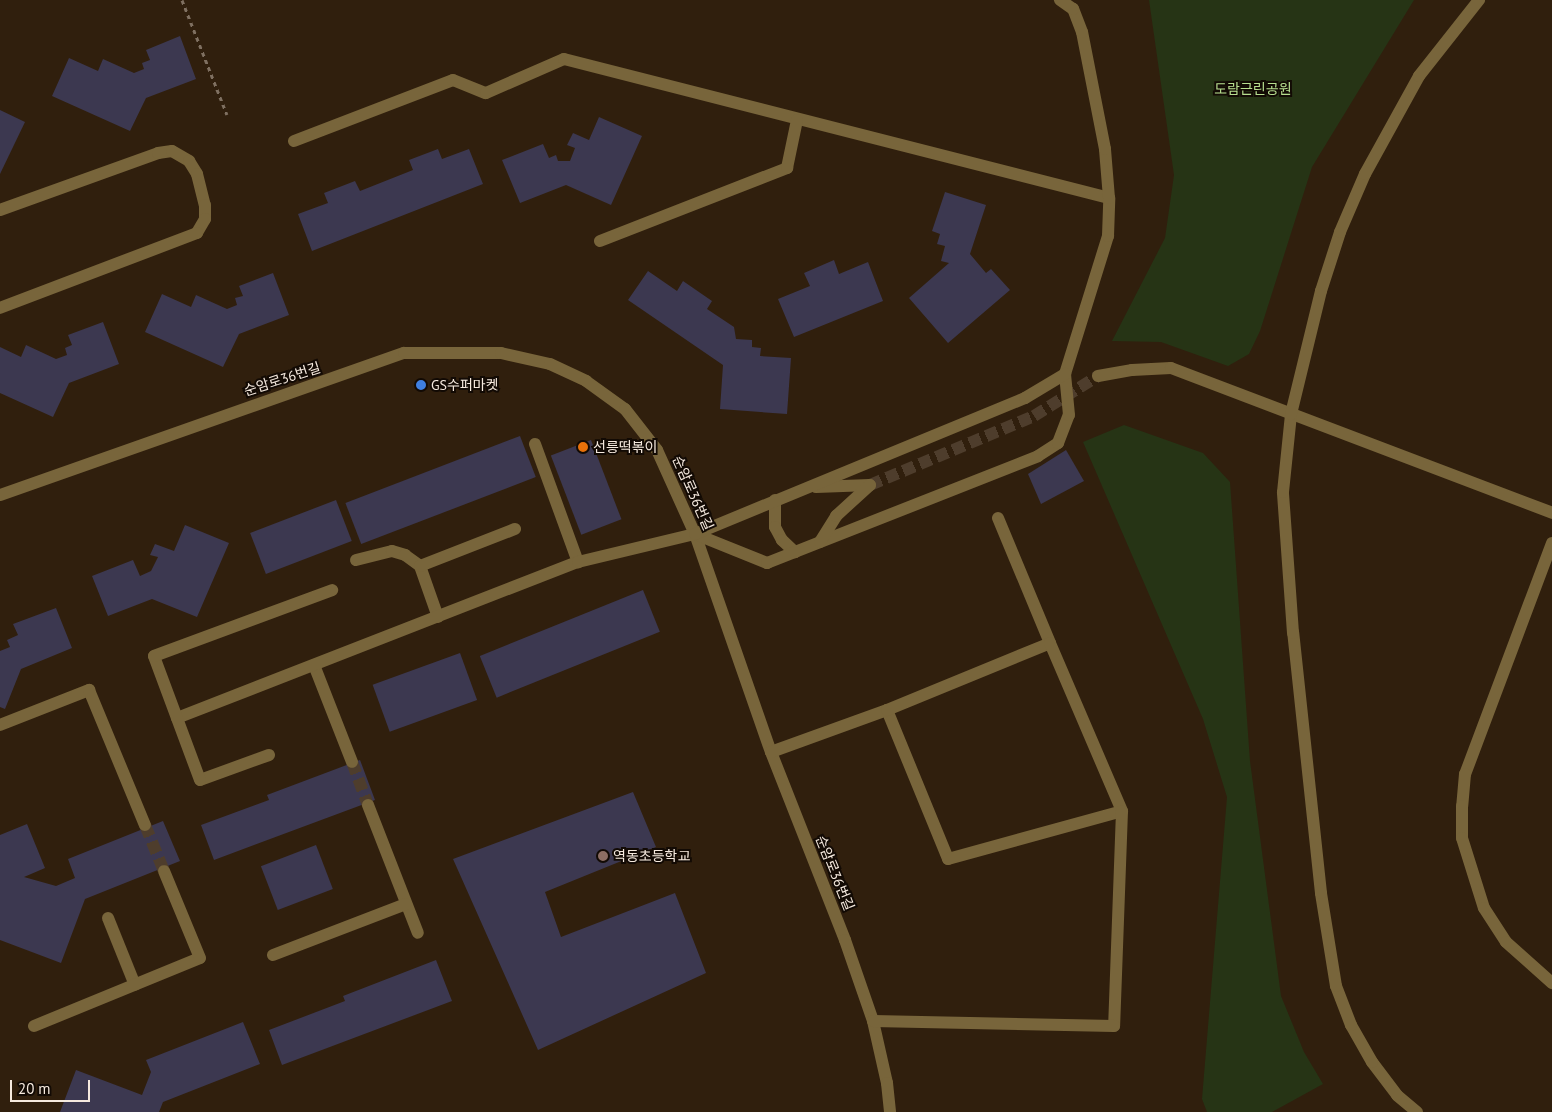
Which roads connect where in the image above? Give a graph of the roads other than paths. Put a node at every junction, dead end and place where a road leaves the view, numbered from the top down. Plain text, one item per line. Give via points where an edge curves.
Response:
1 (1060, 0) edge
2 (1479, 0) edge
3 (797, 120) junction
4 (294, 141) dead end
5 (1109, 198) junction
6 (0, 210) edge
7 (600, 242) dead end
8 (0, 308) edge
9 (1065, 374) junction
10 (1098, 376) tunnel mouth
11 (1291, 414) junction
12 (534, 444) dead end
13 (806, 488) junction
14 (0, 495) edge
15 (775, 500) junction
16 (1552, 513) edge
17 (998, 518) dead end
18 (515, 530) dead end
19 (695, 534) junction
20 (820, 542) junction
21 (1552, 543) edge
22 (795, 552) junction
23 (356, 560) dead end
24 (578, 562) junction
25 (420, 566) junction
26 (332, 590) dead end
27 (438, 617) junction
28 (1050, 643) junction
29 (314, 665) junction
30 (887, 710) junction
31 (177, 718) junction
32 (0, 725) edge
33 (771, 752) junction
34 (269, 755) dead end
35 (352, 762) tunnel mouth
36 (368, 805) tunnel mouth
37 (1122, 811) junction
38 (144, 825) tunnel mouth
39 (164, 872) tunnel mouth
40 (406, 904) junction
41 (108, 918) dead end
42 (418, 934) dead end
43 (273, 955) dead end
44 (1552, 983) edge
45 (135, 985) junction
46 (874, 1022) junction
47 (34, 1026) dead end
48 (890, 1112) edge
49 (1417, 1112) edge

1 - 5 street via 1074,9 1082,32 1105,149
2 - 11 street via 1420,76 1365,174 1340,232 1321,290
3 - 4 street via 564,59 486,93 453,80
3 - 5 street
3 - 7 street via 787,168
5 - 9 street via 1108,236
6 - 8 street via 158,153 172,151 189,161 197,174 206,205 205,219 197,233
9 - 13 street via 1025,398
9 - 20 street via 1069,415 1058,443 1038,456
10 - 11 street via 1171,368
11 - 16 street
11 - 49 street via 1283,492 1293,633 1336,986 1351,1025 1397,1095
12 - 24 street
13 - 15 street
13 - 20 street via 870,485 836,516
14 - 19 street, 순암로36번길 via 404,353 501,353 550,364 586,381 625,408 657,450
15 - 19 street
15 - 22 street via 775,527 782,540
17 - 28 street
18 - 25 street
19 - 22 street via 767,563
19 - 24 street
19 - 33 street, 순암로36번길
20 - 22 street
21 - 44 street via 1465,774 1462,838 1484,908 1506,942
23 - 25 street via 392,551 405,555
24 - 27 street
25 - 27 street
26 - 31 street via 154,656
27 - 29 street
28 - 30 street
28 - 37 street
29 - 31 street
29 - 35 street
30 - 33 street
30 - 37 street via 948,859
31 - 34 street via 200,780
32 - 38 street via 89,690
33 - 46 street, 순암로36번길
36 - 40 street
37 - 46 street via 1114,1026
39 - 45 street via 200,958
40 - 42 street
40 - 43 street
41 - 45 street
45 - 47 street
46 - 48 street, 순암로36번길

